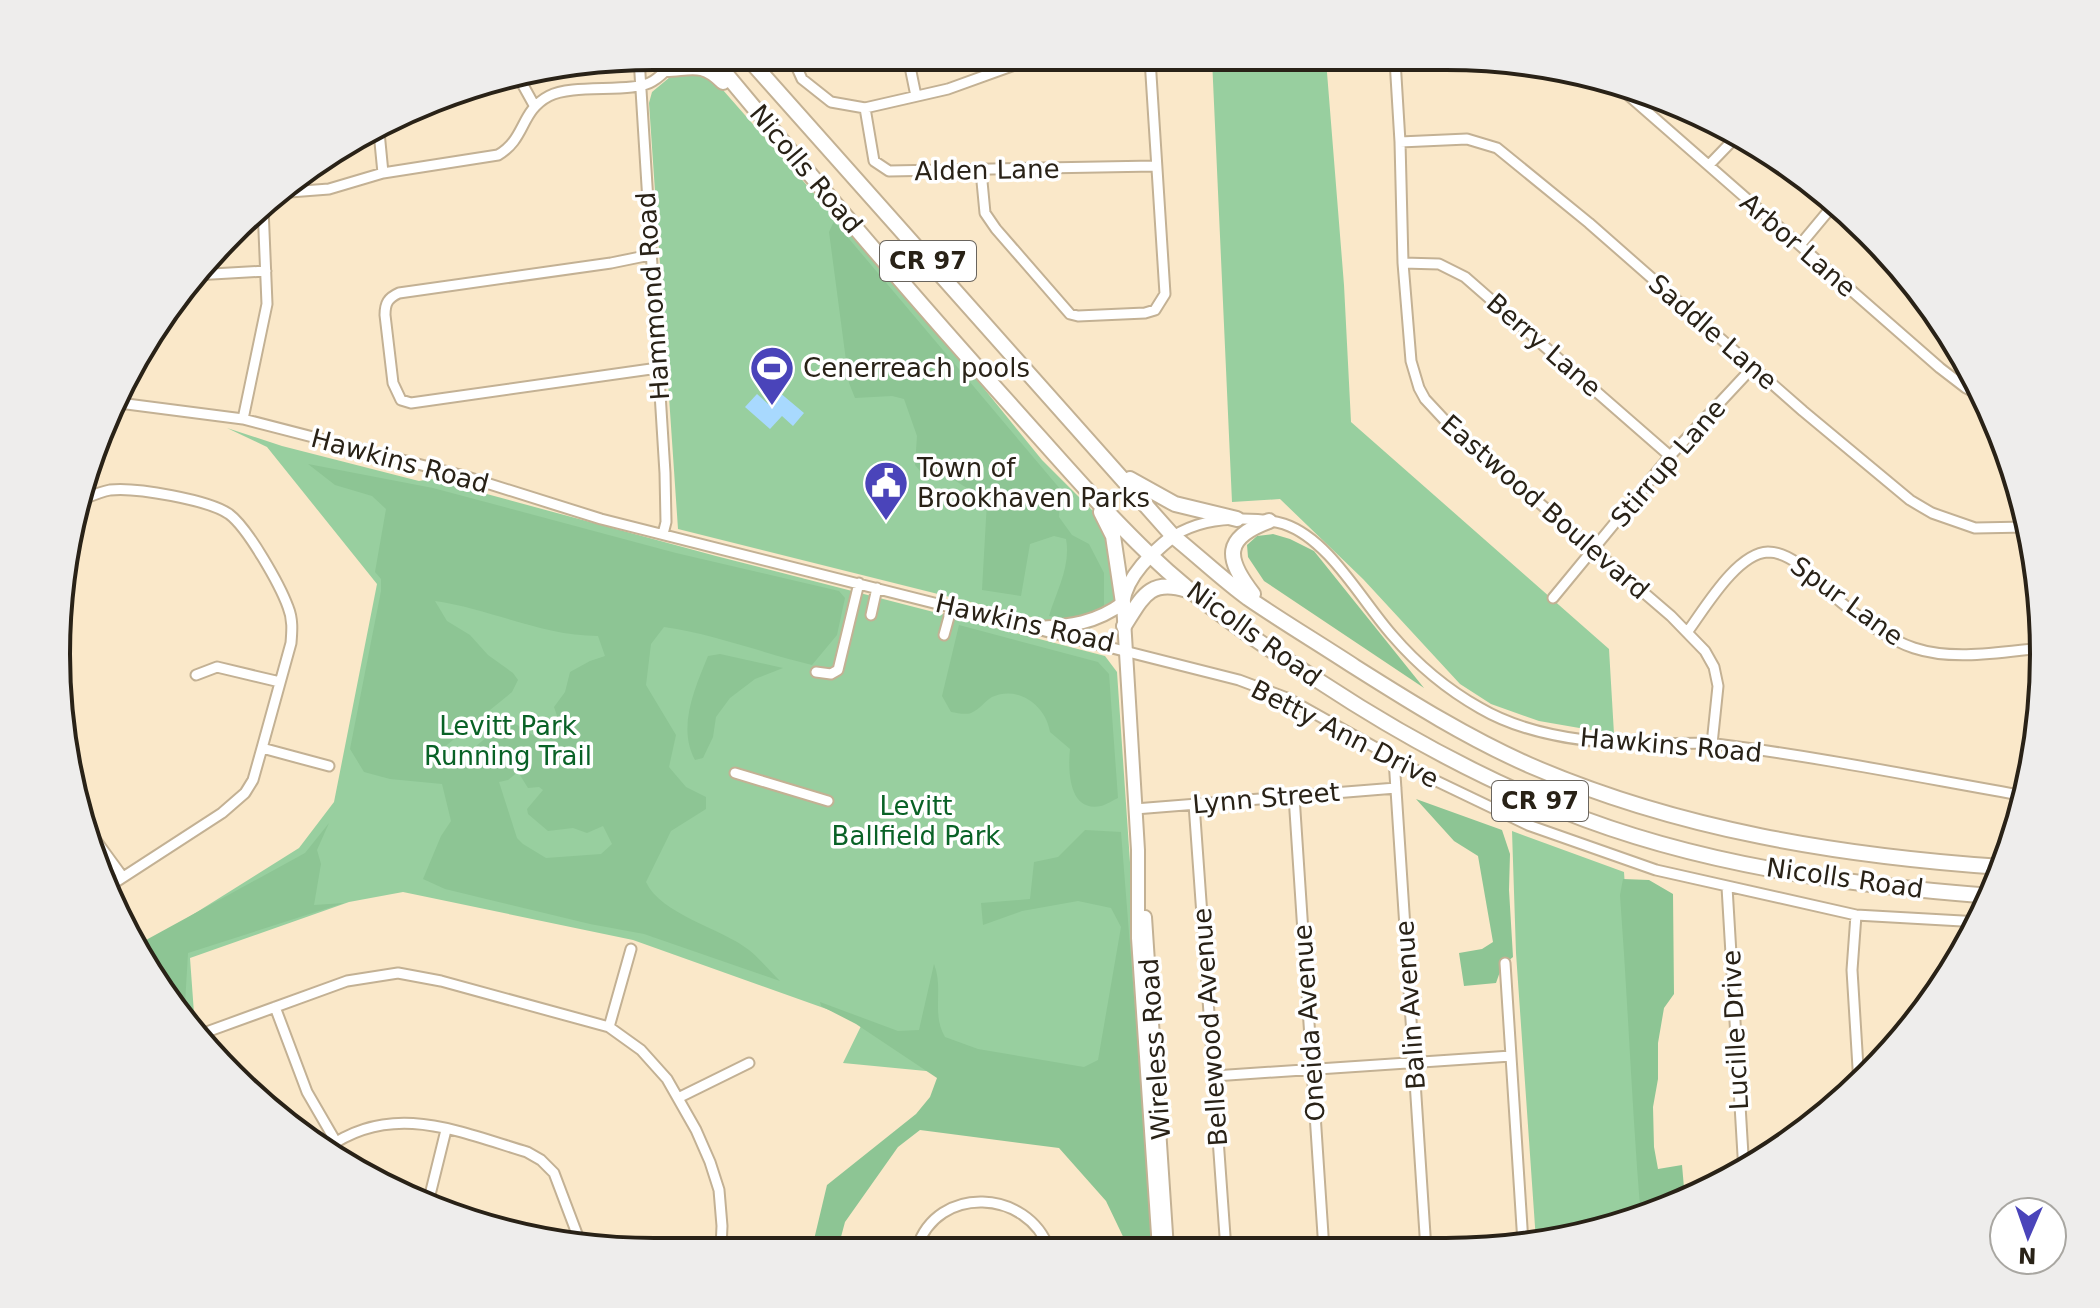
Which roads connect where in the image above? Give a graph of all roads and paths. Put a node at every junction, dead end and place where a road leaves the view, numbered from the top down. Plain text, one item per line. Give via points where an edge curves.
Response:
1 (639, 70) edge
2 (661, 70) edge
3 (710, 70) edge
4 (722, 70) edge
5 (760, 70) edge
6 (798, 70) edge
7 (911, 70) edge
8 (1003, 70) edge
9 (1151, 70) edge
10 (1396, 70) edge
11 (640, 84) junction
12 (523, 85) edge
13 (916, 96) junction
14 (1635, 101) edge
15 (534, 105) junction
16 (751, 105) junction
17 (865, 108) junction
18 (380, 139) edge
19 (1400, 142) junction
20 (1730, 144) edge
21 (1709, 165) junction
22 (1155, 166) junction
23 (981, 171) junction
24 (383, 173) junction
25 (297, 191) edge
26 (1827, 212) edge
27 (264, 220) edge
28 (1800, 245) junction
29 (650, 255) junction
30 (1403, 263) junction
31 (266, 271) junction
32 (211, 274) edge
33 (1753, 367) junction
34 (658, 368) junction
35 (1965, 387) edge
36 (126, 404) edge
37 (243, 419) junction
38 (1670, 456) junction
39 (1111, 465) junction
40 (92, 496) edge
41 (1094, 497) junction
42 (1237, 519) junction
43 (1269, 521) junction
44 (2016, 527) edge
45 (663, 534) junction
46 (1173, 536) junction
47 (1594, 549) junction
48 (1150, 555) junction
49 (859, 583) junction
50 (877, 588) junction
51 (1193, 592) junction
52 (1553, 598) dead end
53 (1123, 603) junction
54 (952, 606) junction
55 (1263, 607) junction
56 (871, 615) dead end
57 (1124, 626) junction
58 (1038, 628) junction
59 (1688, 631) junction
60 (944, 635) dead end
61 (1125, 649) junction
62 (2030, 649) edge
63 (816, 672) dead end
64 (196, 675) dead end
65 (280, 682) junction
66 (1712, 744) junction
67 (262, 748) junction
68 (1394, 759) junction
69 (329, 766) dead end
70 (735, 773) dead end
71 (1396, 788) junction
72 (2013, 794) edge
73 (1294, 796) junction
74 (828, 801) dead end
75 (1194, 804) junction
76 (1135, 809) junction
77 (1138, 850) junction
78 (105, 853) edge
79 (1990, 866) edge
80 (122, 876) junction
81 (116, 881) edge
82 (1727, 887) junction
83 (1978, 895) edge
84 (1856, 915) junction
85 (1964, 924) edge
86 (631, 949) dead end
87 (1505, 963) dead end
88 (275, 1007) junction
89 (609, 1027) junction
90 (209, 1031) edge
91 (1511, 1056) junction
92 (749, 1063) dead end
93 (1414, 1063) junction
94 (1858, 1068) edge
95 (1313, 1069) junction
96 (1214, 1076) junction
97 (678, 1098) junction
98 (446, 1130) junction
99 (336, 1142) joint
100 (1743, 1157) edge
101 (430, 1194) edge
102 (577, 1233) edge
103 (1522, 1233) edge
104 (721, 1238) edge
105 (922, 1238) edge
106 (1044, 1238) edge
107 (1158, 1238) edge
108 (1166, 1238) edge
109 (1225, 1238) edge
110 (1323, 1238) edge
111 (1425, 1238) edge

1 - 11 street, Hammond Road
2 - 11 street via 651,83
3 - 16 highway
4 - 16 highway, Nicolls Road / CR 97
5 - 39 highway, Nicolls Road / CR 97
6 - 17 street via 831,102
7 - 13 street
8 - 13 street
9 - 22 street
10 - 19 street, Eastwood Boulevard
11 - 15 street via 565,91
11 - 29 street, Hammond Road
12 - 15 street
13 - 17 street
14 - 21 street, Arbor Lane
15 - 24 street via 512,147 498,155
16 - 41 highway, Nicolls Road / CR 97
17 - 23 street, Alden Lane via 874,161 889,171
18 - 24 street
19 - 30 street, Eastwood Boulevard
19 - 33 street, Saddle Lane via 1467,139 1497,148
20 - 21 street
21 - 28 street, Arbor Lane
22 - 23 street, Alden Lane
22 - 23 street via 1165,294 1161,303 1145,313 1078,316 1070,314 985,213
24 - 25 street via 329,189
26 - 28 street
27 - 31 street
28 - 35 street, Arbor Lane
29 - 34 street, Hammond Road
29 - 34 street via 399,293 385,304 385,315 393,383 401,400 411,403
30 - 38 street, Berry Lane via 1439,264 1465,277
30 - 47 street, Eastwood Boulevard via 1411,361 1425,399
31 - 32 street
31 - 37 street via 267,304
33 - 38 street, Stirrup Lane
33 - 44 street, Saddle Lane via 1920,506 1975,528
34 - 45 street, Hammond Road via 666,488
36 - 37 street, Hawkins Road
37 - 45 street, Hawkins Road
38 - 47 street, Stirrup Lane
39 - 42 highway via 1175,504
39 - 46 highway, Nicolls Road / CR 97
40 - 65 street via 122,490 184,499 220,508 243,526 291,615 291,643
41 - 48 highway, Nicolls Road / CR 97
41 - 53 highway via 1113,536
42 - 43 street, Hawkins Road
42 - 46 street, Hawkins Road via 1217,519
43 - 55 highway via 1241,534 1233,555 1237,573
43 - 66 street, Hawkins Road via 1298,531 1336,561 1418,662 1480,709 1581,739
45 - 49 street, Hawkins Road
46 - 48 main road, Hawkins Road
46 - 55 highway, Nicolls Road / CR 97
47 - 52 street, Stirrup Lane
47 - 59 street, Eastwood Boulevard
48 - 51 highway, Nicolls Road / CR 97
48 - 53 main road, Hawkins Road
49 - 50 street, Hawkins Road
49 - 63 street via 838,670
50 - 54 street, Hawkins Road
50 - 56 street
51 - 57 highway via 1173,586 1152,588
51 - 83 highway, Nicolls Road / CR 97 via 1368,713 1467,769 1564,811 1659,842 1778,870
53 - 57 main road, Hawkins Road
53 - 58 main road via 1095,620
54 - 58 street, Hawkins Road
54 - 60 street
55 - 79 highway, Nicolls Road / CR 97 via 1412,704 1567,781 1636,805 1823,849
57 - 61 main road, Hawkins Road
58 - 61 street, Hawkins Road
59 - 62 street, Spur Lane via 1736,568 1767,552 1786,557 1878,630 1914,648 1952,654
59 - 66 street, Eastwood Boulevard via 1710,658 1716,676
61 - 68 street, Betty Ann Drive via 1268,690
61 - 76 main road, Wireless Road
64 - 65 street via 217,667
65 - 67 street
66 - 72 street, Hawkins Road
67 - 69 street
67 - 80 street via 253,780 234,804
68 - 71 street, Balin Avenue
68 - 82 street, Betty Ann Drive via 1564,839
70 - 74 street
71 - 73 street, Lynn Street
71 - 93 street, Balin Avenue
73 - 75 street, Lynn Street
73 - 95 street, Oneida Avenue
75 - 76 street, Lynn Street
75 - 96 street, Bellewood Avenue
76 - 77 main road, Wireless Road
77 - 107 main road, Wireless Road via 1138,938
77 - 108 main road, Wireless Road
78 - 80 street
80 - 81 street
82 - 84 street, Betty Ann Drive
82 - 100 street, Lucille Drive
84 - 85 street, Betty Ann Drive
84 - 94 street via 1852,970
86 - 89 street
87 - 91 street
88 - 89 street via 347,981 398,973
88 - 90 street
88 - 99 street via 307,1092
89 - 97 street via 649,1059
91 - 93 street
91 - 103 street
92 - 97 street
93 - 95 street
93 - 111 street, Balin Avenue
95 - 96 street
95 - 110 street, Oneida Avenue
96 - 109 street, Bellewood Avenue
97 - 104 street via 705,1148 719,1190
98 - 99 street via 397,1122 361,1129
98 - 101 street
98 - 102 street via 541,1160 557,1179
105 - 106 street via 946,1211 968,1202 990,1202 1028,1217

